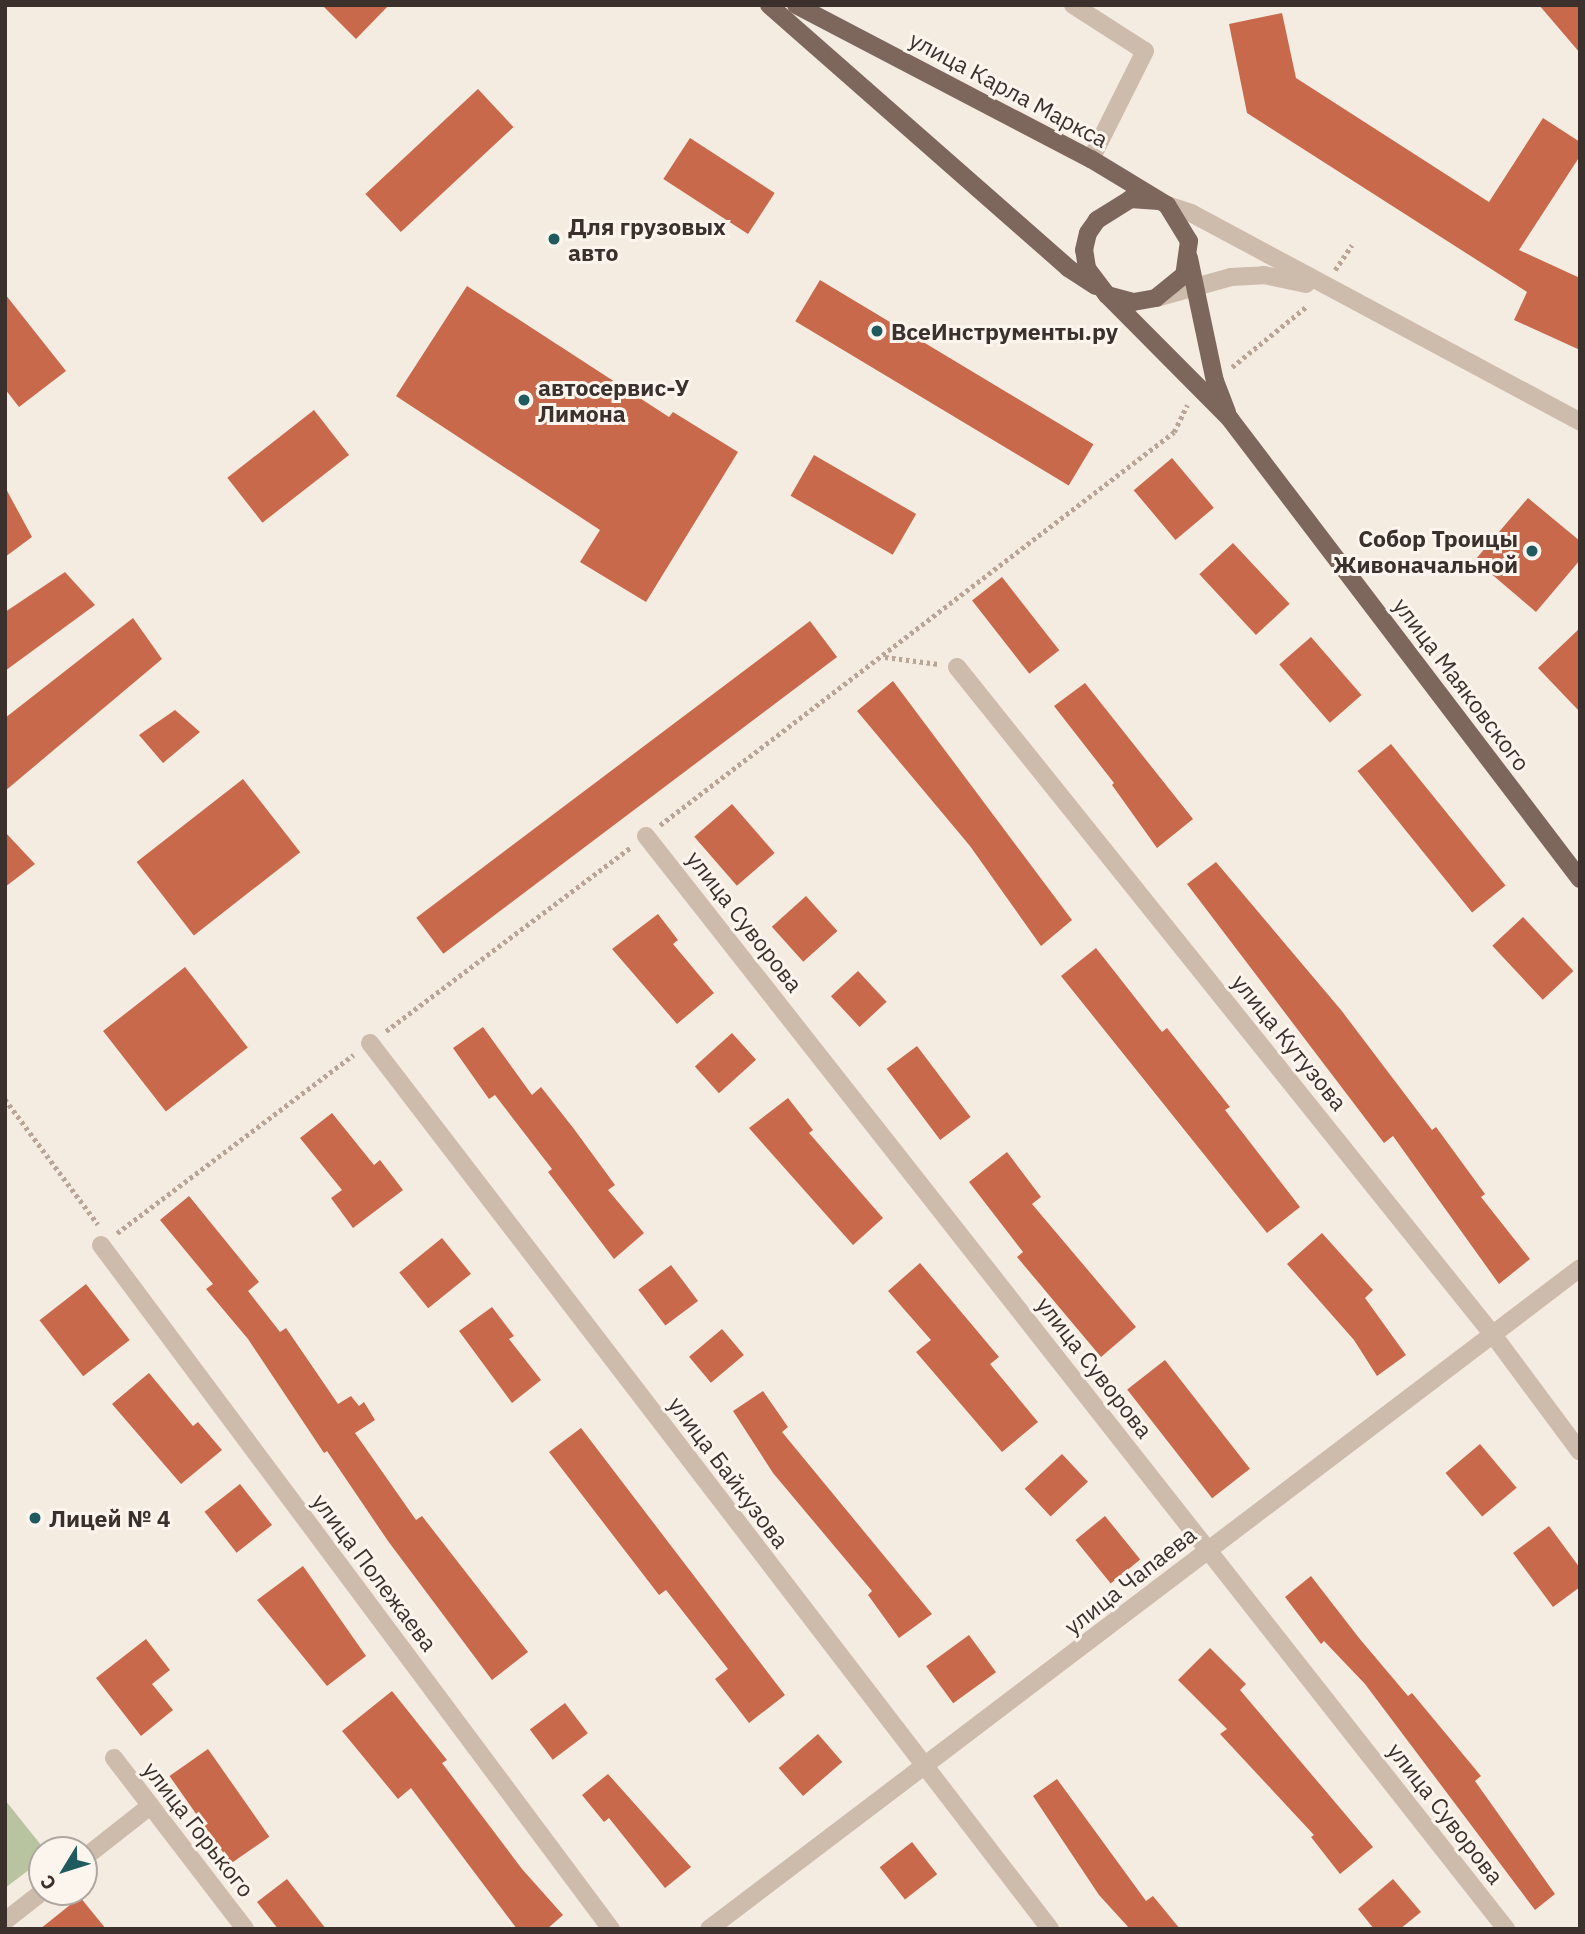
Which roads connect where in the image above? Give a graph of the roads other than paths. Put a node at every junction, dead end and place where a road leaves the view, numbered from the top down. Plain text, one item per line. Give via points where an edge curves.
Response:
1 (769, 5) edge
2 (796, 5) edge
3 (1073, 5) edge
4 (1091, 159) junction
5 (1163, 203) junction
6 (1189, 258) junction
7 (1326, 282) junction
8 (1197, 287) junction
9 (1103, 292) junction
10 (1156, 298) junction
11 (1230, 419) junction
12 (1580, 422) edge
13 (957, 667) road end
14 (646, 836) dead end
15 (1580, 879) edge
16 (370, 1043) dead end
17 (101, 1237) road end
18 (1580, 1268) edge
19 (1494, 1336) junction
20 (1580, 1452) edge
21 (1208, 1550) junction
22 (114, 1758) dead end
23 (925, 1768) junction
24 (150, 1806) junction
25 (98, 1847) edge
26 (28, 1903) edge
27 (5, 1921) edge
28 (245, 1929) edge
29 (611, 1929) edge
30 (709, 1929) edge
31 (1050, 1929) edge
32 (1506, 1929) edge

1 - 9 main road via 1069,268
2 - 4 main road, улица Карла Маркса
3 - 4 street via 1145,51
4 - 5 main road, улица Карла Маркса
5 - 6 main road via 1189,241
5 - 7 street, улица Карла Маркса
5 - 9 main road via 1130,200 1097,220 1084,250 1087,268
6 - 8 main road, улица Маяковского
6 - 10 main road via 1184,275
7 - 8 street, улица Карла Маркса via 1264,275 1231,277
7 - 12 street, улица Карла Маркса
8 - 10 street, улица Карла Маркса
8 - 11 main road, улица Маяковского via 1215,382
9 - 10 main road via 1133,302
9 - 11 main road, улица Маяковского
11 - 15 main road, улица Маяковского
13 - 19 street, улица Кутузова
14 - 21 street, улица Суворова
16 - 23 street, улица Байкузова
17 - 29 street, улица Полежаева
18 - 19 street, улица Чапаева
19 - 20 street, улица Кутузова
19 - 21 street, улица Чапаева
21 - 23 street, улица Чапаева
21 - 32 street, улица Суворова
22 - 24 street, улица Горького
23 - 30 street, улица Чапаева
23 - 31 street, улица Байкузова
24 - 25 street
24 - 28 street, улица Горького
26 - 27 street

